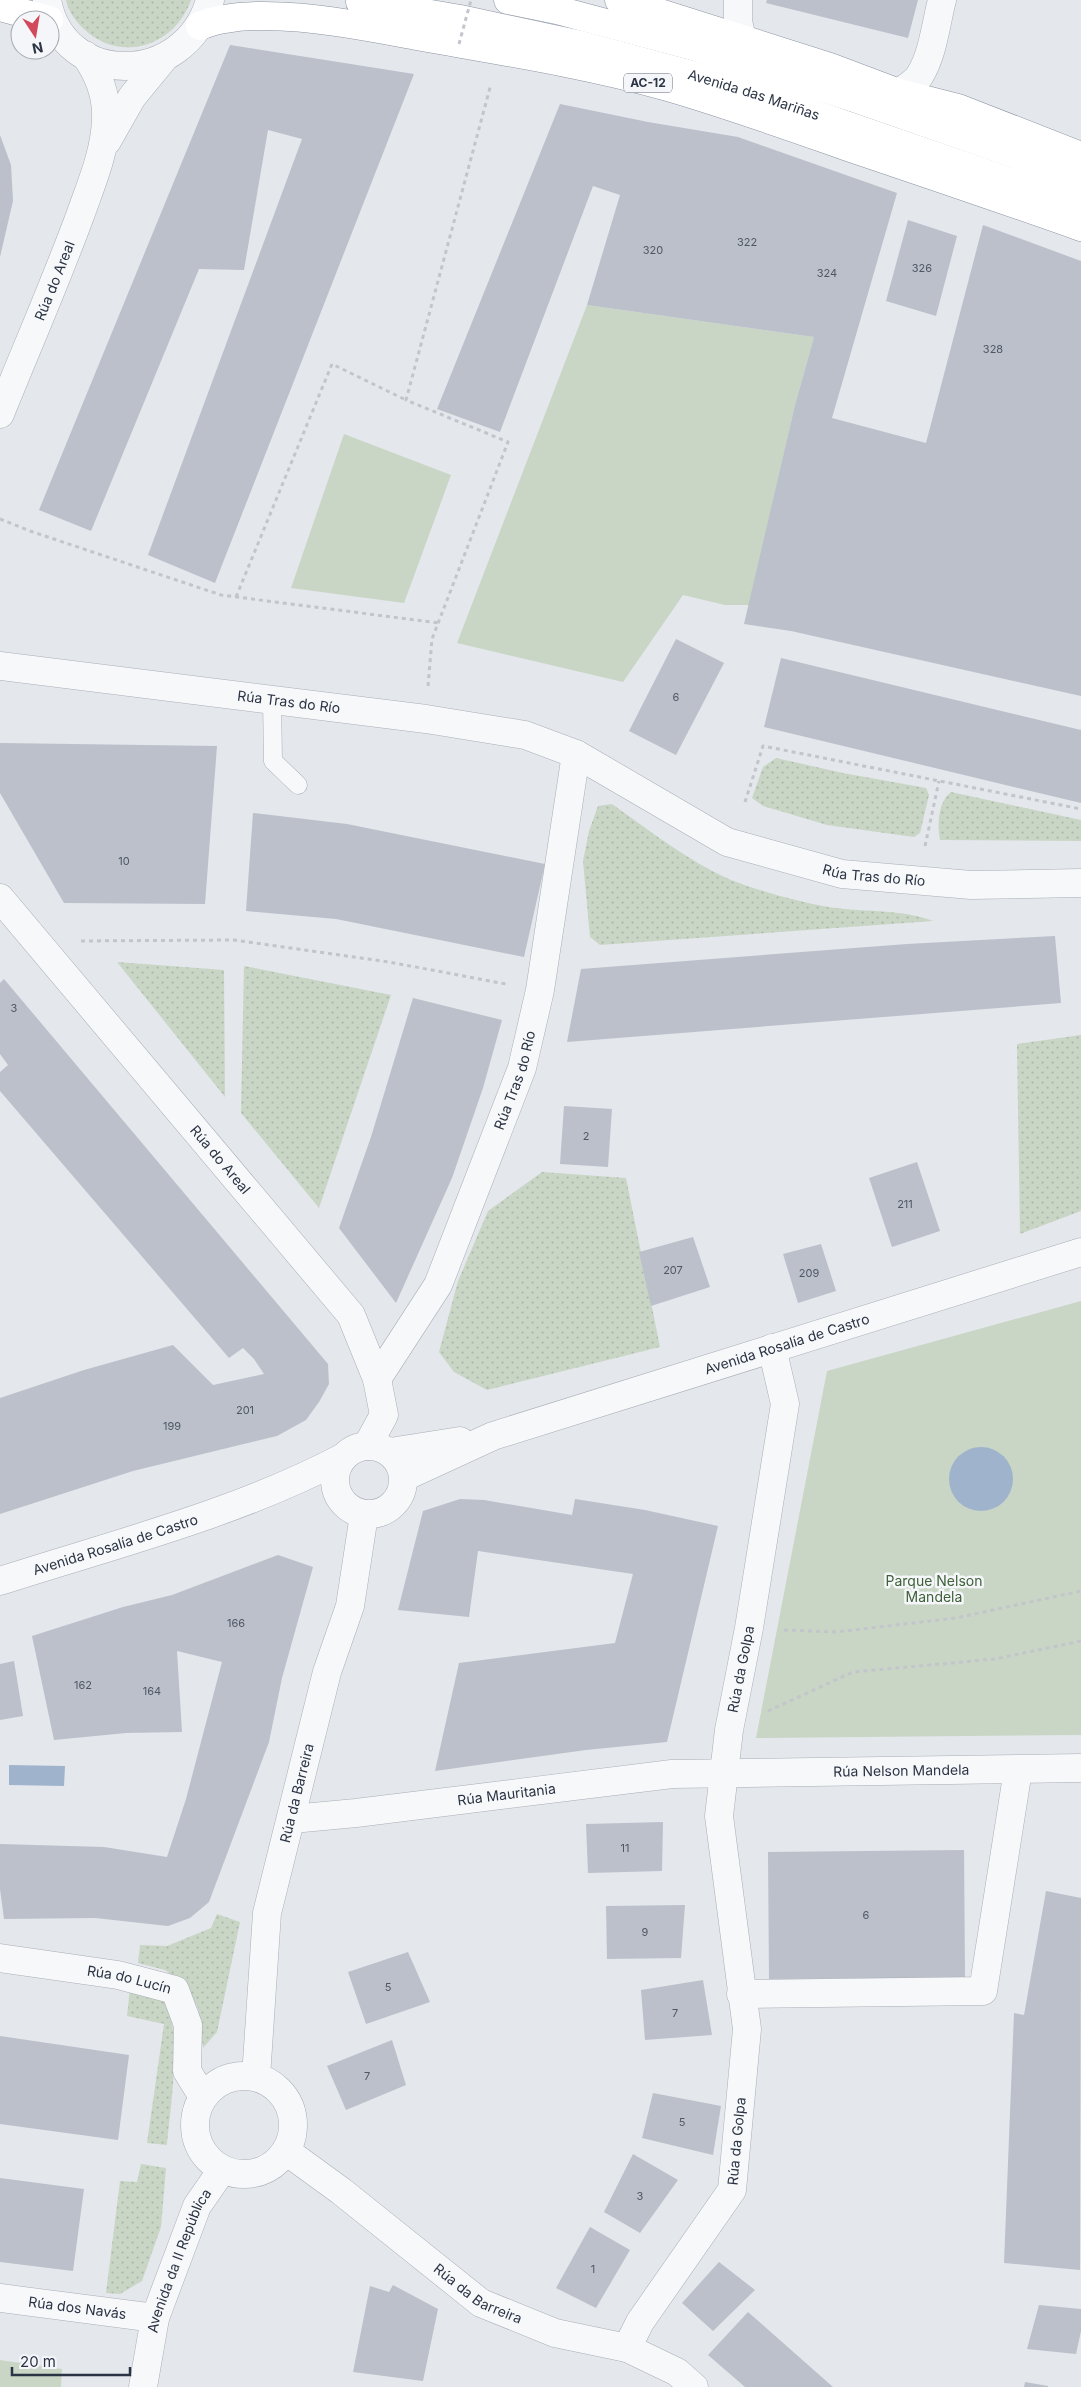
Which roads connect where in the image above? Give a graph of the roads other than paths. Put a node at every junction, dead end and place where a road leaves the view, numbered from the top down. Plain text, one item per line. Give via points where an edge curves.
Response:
1 (210, 0) edge
2 (508, 0) edge
3 (619, 0) edge
4 (738, 0) edge
5 (942, 0) edge
6 (360, 2) dead end
7 (0, 7) edge
8 (19, 10) edge
9 (200, 26) junction
10 (60, 30) edge
11 (742, 39) junction
12 (85, 55) junction
13 (164, 58) junction
14 (899, 93) junction
15 (104, 147) junction
16 (1081, 156) edge
17 (1081, 179) edge
18 (1081, 206) edge
19 (1081, 228) edge
20 (0, 414) edge
21 (0, 666) edge
22 (272, 700) junction
23 (576, 754) junction
24 (298, 785) dead end
25 (1081, 882) edge
26 (0, 898) edge
27 (1081, 1252) edge
28 (772, 1348) junction
29 (377, 1379) junction
30 (493, 1436) junction
31 (378, 1449) junction
32 (342, 1458) junction
33 (404, 1477) junction
34 (336, 1492) junction
35 (230, 1508) junction
36 (364, 1515) junction
37 (0, 1581) edge
38 (1081, 1768) edge
39 (1018, 1770) junction
40 (723, 1772) junction
41 (292, 1819) junction
42 (0, 1958) edge
43 (741, 1994) junction
44 (256, 2077) junction
45 (203, 2097) junction
46 (286, 2151) junction
47 (222, 2170) junction
48 (0, 2298) edge
49 (155, 2318) junction
50 (627, 2348) junction
51 (144, 2387) edge
52 (694, 2387) edge

1 - 9 street
2 - 17 highway, Avenida das Mariñas via 692,46 857,99
3 - 11 highway
4 - 11 street
5 - 14 street via 921,74
6 - 18 highway, Avenida das Mariñas / AC-12 via 552,38 685,72
7 - 8 highway
9 - 13 street via 184,44
9 - 19 highway, AC-12 via 216,19 238,16 310,19 568,64 690,94
10 - 12 street via 67,41
11 - 14 highway via 830,66
12 - 13 street via 124,67
12 - 15 street, Rúa do Areal via 101,84 107,117
13 - 15 street, Rúa do Areal via 135,92
14 - 16 highway via 958,108
15 - 20 street, Rúa do Areal via 61,269
21 - 22 street, Rúa Tras do Río
22 - 23 street, Rúa Tras do Río via 525,735
22 - 24 lane via 273,761
23 - 25 street, Rúa Tras do Río via 727,842 842,874 971,885
23 - 29 street, Rúa Tras do Río via 540,990 522,1068 438,1285
26 - 29 street, Rúa do Areal via 351,1316
27 - 28 street, Avenida Rosalía de Castro
28 - 30 street, Avenida Rosalía de Castro
28 - 40 street, Rúa da Golpa via 785,1404
29 - 31 street, Rúa do Areal via 384,1416
30 - 31 street, Avenida Rosalía de Castro
30 - 33 street, Avenida Rosalía de Castro
31 - 32 street via 354,1448
31 - 33 street via 400,1465
32 - 34 street via 336,1468
32 - 35 street, Avenida Rosalía de Castro via 301,1480
33 - 36 street via 392,1505 376,1514
34 - 35 street, Avenida Rosalía de Castro via 300,1493
34 - 36 street via 344,1504
35 - 37 street, Avenida Rosalía de Castro
36 - 41 street, Rúa da Barreira via 350,1606 327,1672
38 - 39 street, Rúa Nelson Mandela
39 - 40 street, Rúa Nelson Mandela
39 - 43 street via 984,1991
40 - 41 street, Rúa Mauritania via 672,1774
40 - 43 street, Rúa da Golpa via 719,1816
41 - 44 street, Rúa da Barreira via 267,1913
42 - 45 street, Rúa do Lucín via 118,1975 175,1990 188,2025 187,2071
43 - 50 street, Rúa da Golpa via 746,2029 732,2190 640,2322
44 - 45 street via 227,2079
44 - 46 street via 271,2084 290,2107 294,2122
45 - 47 street via 196,2112 194,2129 198,2146 208,2160
46 - 47 street via 265,2170 236,2174
46 - 50 street, Rúa da Barreira via 342,2191 482,2303 555,2334
47 - 49 street, Avenida da II República via 197,2206
48 - 49 street, Rúa dos Navás
49 - 51 street, Avenida da II República
50 - 52 street, Rúa da Barreira via 677,2372

